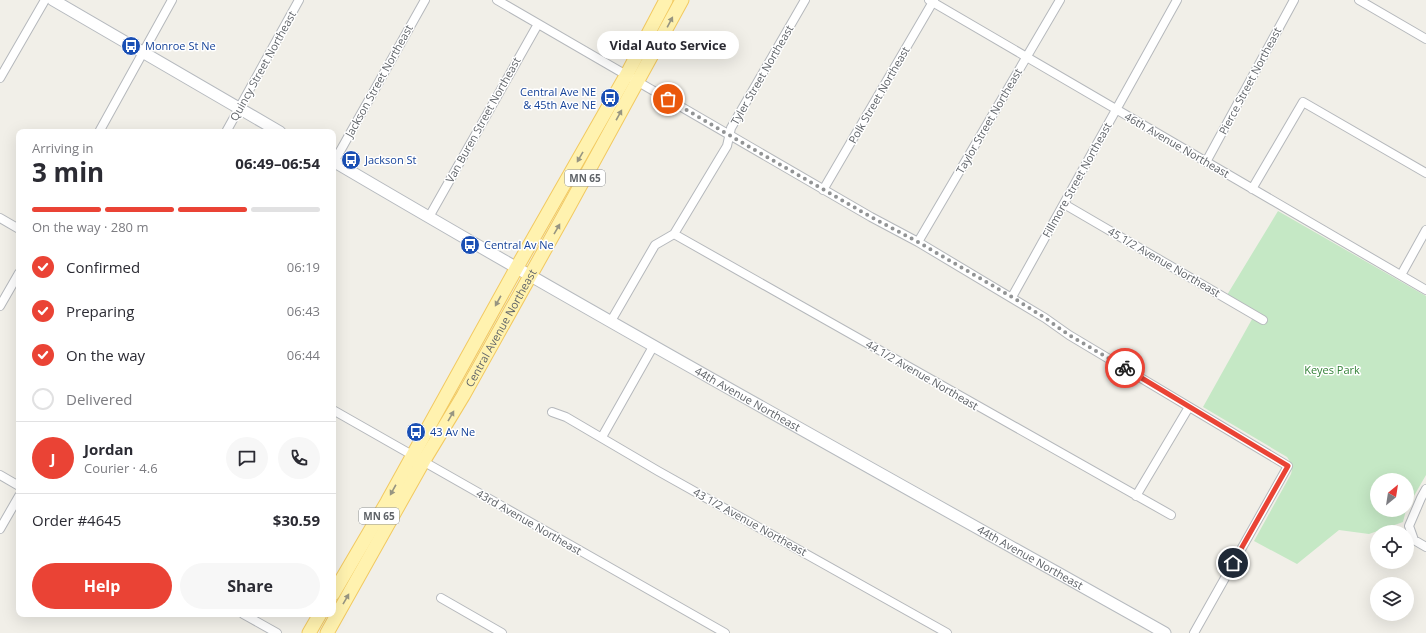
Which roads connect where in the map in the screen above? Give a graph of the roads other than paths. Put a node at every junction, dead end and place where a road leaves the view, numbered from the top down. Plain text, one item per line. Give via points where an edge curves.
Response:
1 (45, 0) edge
2 (53, 0) edge
3 (172, 0) edge
4 (299, 0) edge
5 (425, 0) edge
6 (497, 0) edge
7 (666, 0) edge
8 (682, 0) edge
9 (805, 0) edge
10 (1060, 0) edge
11 (1177, 0) edge
12 (1294, 0) edge
13 (1359, 0) edge
14 (932, 1) edge
15 (538, 24) junction
16 (1426, 39) edge
17 (143, 52) junction
18 (1026, 57) junction
19 (0, 78) edge
20 (632, 78) junction
21 (240, 108) junction
22 (1116, 109) junction
23 (101, 129) edge
24 (228, 129) edge
25 (275, 129) edge
26 (730, 136) junction
27 (336, 157) edge
28 (336, 162) edge
29 (1206, 162) junction
30 (1426, 173) edge
31 (1252, 189) junction
32 (823, 190) junction
33 (1064, 204) junction
34 (429, 217) junction
35 (0, 218) edge
36 (16, 227) edge
37 (1426, 230) edge
38 (674, 234) junction
39 (918, 242) junction
40 (517, 267) junction
41 (530, 275) junction
42 (1401, 275) junction
43 (16, 278) edge
44 (1426, 290) edge
45 (1012, 297) junction
46 (0, 306) edge
47 (1263, 320) dead end
48 (611, 321) junction
49 (654, 345) junction
50 (1190, 407) junction
51 (336, 412) edge
52 (552, 412) dead end
53 (602, 438) junction
54 (418, 459) junction
55 (0, 475) edge
56 (16, 484) edge
57 (1426, 489) edge
58 (1136, 496) junction
59 (16, 501) edge
60 (1171, 515) dead end
61 (0, 529) edge
62 (1426, 547) edge
63 (336, 589) edge
64 (441, 598) dead end
65 (336, 616) edge
66 (248, 617) edge
67 (318, 617) edge
68 (335, 617) edge
69 (932, 629) edge
70 (277, 633) edge
71 (309, 633) edge
72 (327, 633) edge
73 (502, 633) edge
74 (725, 633) edge
75 (947, 633) edge
76 (1165, 633) edge
77 (1194, 633) edge

1 - 19 street
2 - 17 street
3 - 17 street
4 - 21 street, Quincy Street Northeast
5 - 27 street, Jackson Street Northeast
6 - 15 street
7 - 20 main road, Central Avenue Northeast / MN 65
20 -> 8 main road, Central Avenue Northeast / MN 65
9 - 26 street, Tyler Street Northeast via 731,128
10 - 18 street, Taylor Street Northeast
11 - 22 street, Fillmore Street Northeast
12 - 29 street, Pierce Street Northeast
13 - 16 street
14 - 18 street, 46th Avenue Northeast
14 - 32 street, Polk Street Northeast
15 - 20 street
15 - 34 street, Van Buren Street Northeast
17 - 21 street
17 - 23 street
18 - 22 street, 46th Avenue Northeast
18 - 39 street, Taylor Street Northeast
20 - 26 street
20 -> 40 main road, Central Avenue Northeast / MN 65
41 -> 20 main road, Central Avenue Northeast / MN 65
21 - 24 street, Quincy Street Northeast
21 - 25 street
22 - 29 street, 46th Avenue Northeast
22 - 33 street, Fillmore Street Northeast
26 - 32 street
26 - 38 street, Tyler Street Northeast via 727,146
28 - 34 street, 44th Avenue Northeast
29 - 31 street, 46th Avenue Northeast
30 - 31 street via 1303,102
31 - 42 street, 46th Avenue Northeast
32 - 39 street
33 - 45 street, Fillmore Street Northeast
33 - 47 street, 45 1/2 Avenue Northeast
34 - 40 street, 44th Avenue Northeast
35 - 36 street
37 - 42 street
38 - 48 street via 655,245
38 - 58 street, 44 1/2 Avenue Northeast
39 - 45 street
40 - 41 street, 44th Avenue Northeast
40 -> 54 main road, Central Avenue Northeast / MN 65
41 - 48 street, 44th Avenue Northeast
54 -> 41 main road, Central Avenue Northeast / MN 65 via 463,396
42 - 44 street, 46th Avenue Northeast
43 - 46 street
45 - 50 street via 1069,335
48 - 49 street, 44th Avenue Northeast
49 - 53 street
49 - 76 street, 44th Avenue Northeast
50 - 58 street
50 - 77 street via 1288,466
51 - 54 street, 43rd Avenue Northeast
52 - 53 street, 43 1/2 Avenue Northeast via 566,416
53 - 69 street, 43 1/2 Avenue Northeast
54 -> 63 main road, Central Avenue Northeast / MN 65
65 -> 54 main road, Central Avenue Northeast / MN 65
54 - 74 street, 43rd Avenue Northeast
55 - 56 street
57 - 62 street via 1409,526 1414,540
58 - 60 street, 44 1/2 Avenue Northeast
59 - 61 street
64 - 73 street
66 - 70 street
67 - 71 main road
72 -> 68 main road, Central Avenue Northeast / MN 65
69 - 75 street, 43 1/2 Avenue Northeast

